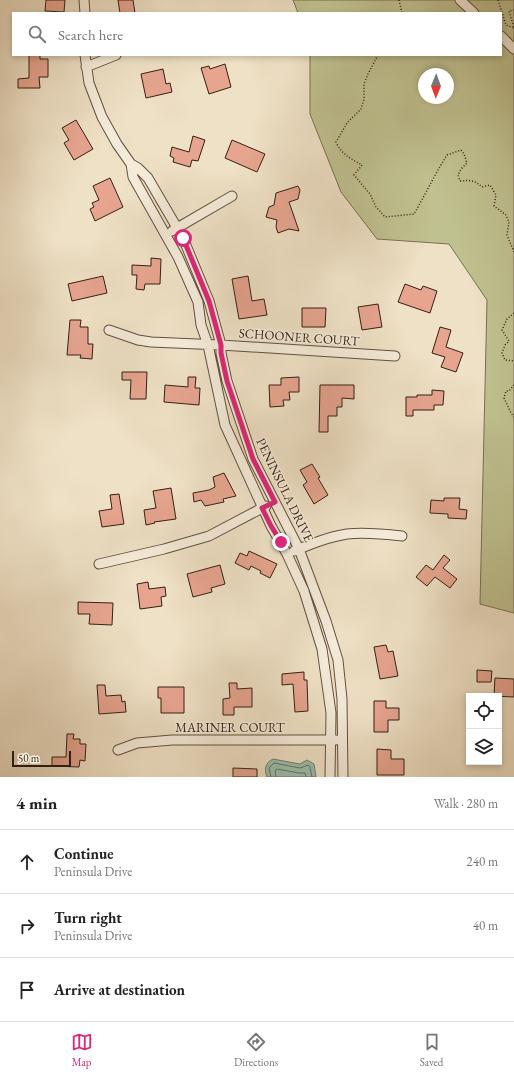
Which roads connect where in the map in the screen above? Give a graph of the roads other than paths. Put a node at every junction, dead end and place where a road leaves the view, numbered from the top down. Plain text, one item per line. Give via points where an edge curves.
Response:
1 (84, 0) edge
2 (460, 0) edge
3 (85, 12) edge
4 (473, 12) edge
5 (502, 37) edge
6 (514, 49) edge
7 (85, 56) edge
8 (114, 56) edge
9 (86, 67) junction
10 (131, 164) junction
11 (232, 196) dead end
12 (177, 228) junction
13 (167, 236) junction
14 (109, 330) dead end
15 (208, 345) junction
16 (221, 345) junction
17 (395, 356) dead end
18 (275, 502) junction
19 (262, 508) junction
20 (402, 536) dead end
21 (299, 549) junction
22 (287, 554) junction
23 (99, 564) dead end
24 (331, 740) junction
25 (343, 740) junction
26 (118, 750) dead end
27 (330, 777) edge
28 (343, 777) edge

1 - 3 street
2 - 4 street
5 - 6 street
7 - 9 street, PENINSULA DRIVE
8 - 9 street
9 - 10 street, PENINSULA DRIVE via 102,118
10 - 12 street, PENINSULA DRIVE via 148,178
10 - 13 street, PENINSULA DRIVE via 133,177
11 - 12 street
12 - 13 street
12 - 16 street, PENINSULA DRIVE via 209,301
13 - 15 street, PENINSULA DRIVE via 198,302
14 - 15 street, SCHOONER COURT via 138,340
15 - 16 street, SCHOONER COURT
15 - 19 street, PENINSULA DRIVE via 225,425
16 - 17 street, SCHOONER COURT
16 - 18 street, PENINSULA DRIVE via 227,381 253,459
18 - 19 street
18 - 21 street, PENINSULA DRIVE
19 - 22 street, PENINSULA DRIVE
19 - 23 street via 209,536
20 - 21 street via 347,534
21 - 22 street
21 - 25 street, PENINSULA DRIVE via 338,660
22 - 24 street, PENINSULA DRIVE via 304,591 322,649 331,713
24 - 25 street, MARINER COURT
24 - 26 street, MARINER COURT via 172,740 137,743
24 - 27 street, PENINSULA DRIVE
25 - 28 street, PENINSULA DRIVE

